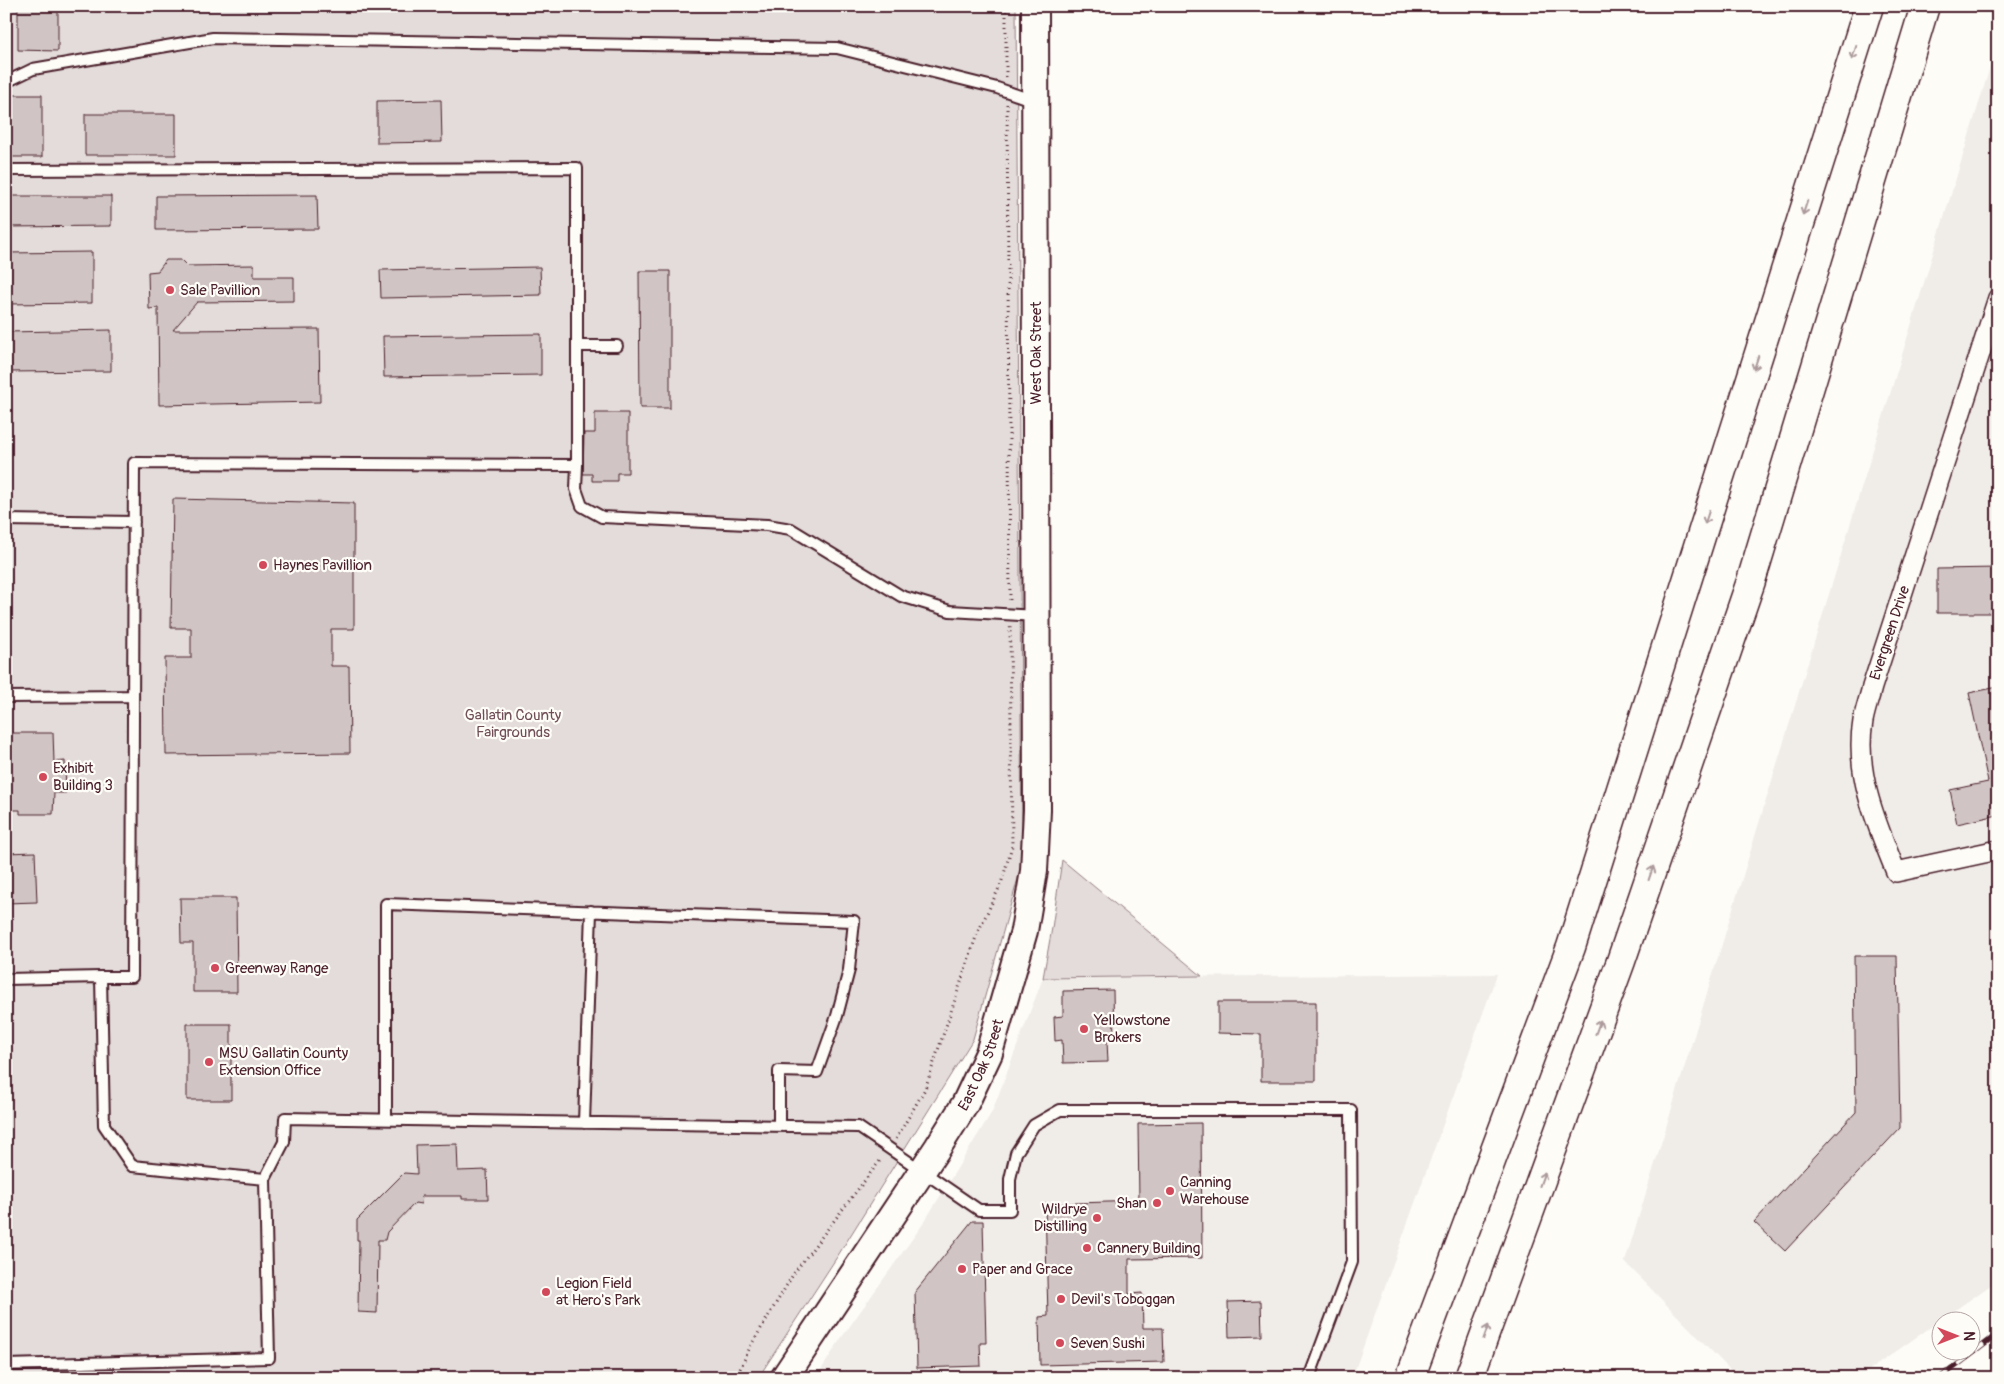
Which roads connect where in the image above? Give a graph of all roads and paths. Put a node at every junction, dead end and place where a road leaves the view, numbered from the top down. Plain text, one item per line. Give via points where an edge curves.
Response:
1 (1006, 6) edge
2 (1035, 6) edge
3 (1869, 6) edge
4 (1925, 6) edge
5 (6, 82) edge
6 (1006, 92) junction
7 (1035, 101) junction
8 (6, 170) edge
9 (1998, 298) edge
10 (577, 346) junction
11 (617, 346) dead end
12 (577, 465) junction
13 (6, 520) edge
14 (134, 522) junction
15 (1010, 614) junction
16 (1038, 616) junction
17 (133, 696) junction
18 (6, 697) edge
19 (1038, 701) joint
20 (1998, 850) edge
21 (591, 911) junction
22 (101, 977) junction
23 (6, 979) edge
24 (386, 1119) junction
25 (584, 1123) junction
26 (779, 1126) junction
27 (890, 1150) junction
28 (922, 1172) junction
29 (265, 1180) junction
30 (6, 1364) edge
31 (790, 1373) edge
32 (736, 1378) edge
33 (1309, 1378) edge
34 (1410, 1378) edge
35 (1469, 1378) edge

1 - 6 path
2 - 7 street, West Oak Street
3 -> 34 highway via 1571,947
35 -> 4 highway via 1622,961 1751,582
5 - 6 lane via 33,70 213,38 289,38 837,48
6 - 7 lane
6 - 15 path
7 - 16 street, West Oak Street
8 - 10 lane via 577,168
9 - 20 street, Evergreen Drive via 1872,688 1863,721 1861,746 1874,817 1896,872
10 - 11 lane
10 - 12 lane
12 - 14 lane via 134,463
12 - 15 lane via 576,489 582,506 602,517 791,529 901,596 950,611
13 - 14 lane
14 - 17 lane
15 - 16 lane
15 - 27 path via 1012,846 1001,884 977,934 925,1089
16 - 19 street, West Oak Street
17 - 18 lane
17 - 22 lane via 132,977
19 - 28 street, East Oak Street via 1034,871 1024,931 989,1053 964,1104
21 - 24 lane via 386,904
21 - 25 lane
21 - 26 lane via 854,921 849,970 817,1072 779,1071
22 - 23 lane
22 - 29 lane via 104,1125 132,1166
24 - 25 lane
24 - 29 lane via 284,1118 284,1142
25 - 26 lane
26 - 27 lane via 858,1127
27 - 28 lane
27 - 32 path via 794,1273 750,1347
28 - 31 street, East Oak Street
28 - 33 lane via 979,1210 1010,1210 1010,1179 1016,1153 1034,1125 1060,1110 1351,1110 1352,1262
29 - 30 lane via 269,1358

